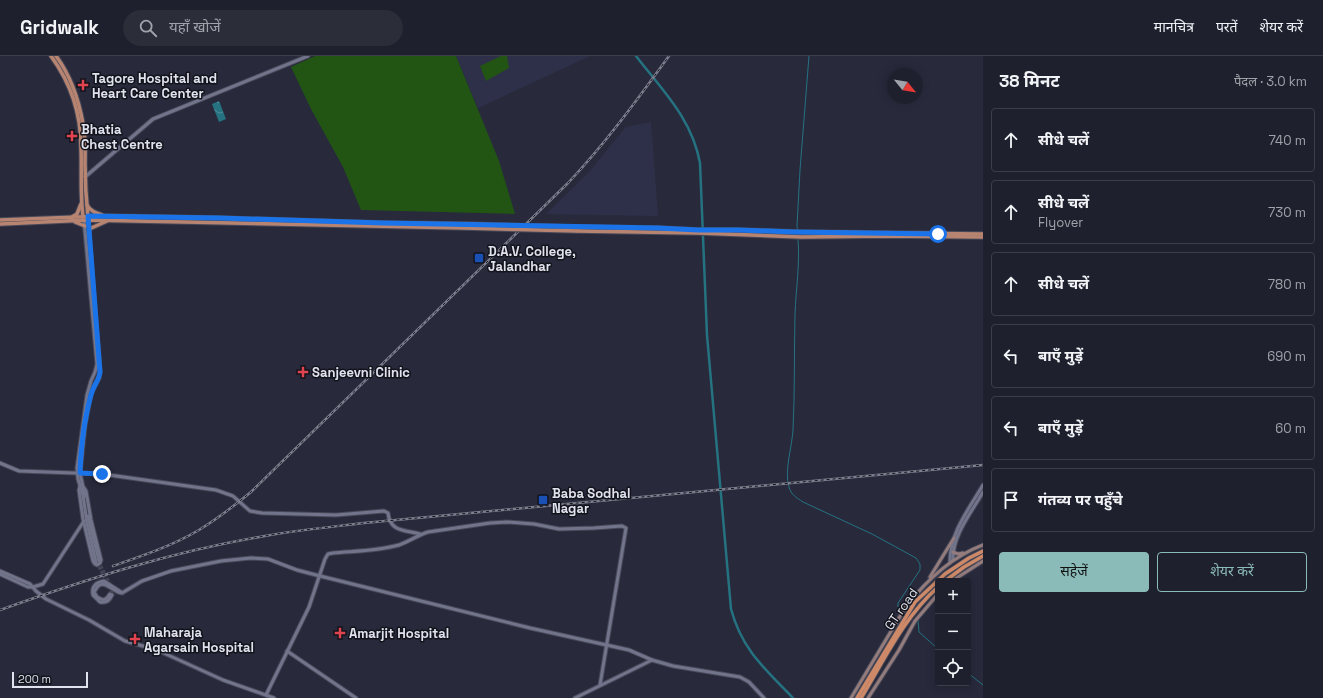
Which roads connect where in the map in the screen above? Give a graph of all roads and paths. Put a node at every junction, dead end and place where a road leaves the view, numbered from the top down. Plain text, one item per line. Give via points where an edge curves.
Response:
1 (51, 56) edge
2 (56, 56) edge
3 (308, 56) edge
4 (85, 177) junction
5 (83, 200) junction
6 (104, 216) junction
7 (86, 218) junction
8 (72, 219) junction
9 (0, 220) edge
10 (108, 221) junction
11 (0, 224) edge
12 (383, 225) junction
13 (84, 226) junction
14 (89, 229) junction
15 (983, 236) edge
16 (0, 463) edge
17 (79, 473) junction
18 (81, 485) junction
19 (983, 486) edge
20 (983, 492) edge
21 (971, 509) junction
22 (84, 521) junction
23 (420, 534) junction
24 (954, 538) junction
25 (983, 545) edge
26 (983, 550) edge
27 (953, 552) junction
28 (966, 553) junction
29 (983, 556) edge
30 (952, 561) junction
31 (983, 561) edge
32 (98, 562) tunnel mouth
33 (0, 573) edge
34 (320, 576) junction
35 (949, 578) edge
36 (957, 578) edge
37 (929, 581) junction
38 (33, 588) junction
39 (935, 590) edge
40 (111, 594) dead end
41 (935, 598) edge
42 (606, 645) junction
43 (287, 651) junction
44 (652, 660) junction
45 (600, 685) junction
46 (266, 695) junction
47 (274, 698) edge
48 (356, 698) edge
49 (575, 698) edge
50 (764, 698) edge
51 (851, 698) edge
52 (857, 698) edge
53 (861, 698) edge
54 (868, 698) edge

1 - 5 main road via 69,87 77,111 82,146
2 - 4 main road via 71,83 83,124
3 - 4 street via 153,119
4 - 5 main road
5 - 6 main road via 93,212
5 - 7 main road
5 - 8 main road
6 - 7 main road
6 - 12 main road
7 - 8 main road
7 - 10 main road
7 - 13 street
7 - 14 street
8 - 9 main road
8 - 11 main road
8 - 13 main road
10 - 12 main road
10 - 14 main road
12 - 15 main road, bridge
13 - 17 street via 97,364 87,395 79,447
14 - 17 street via 100,372 91,393
16 - 17 street via 19,471
17 - 18 street
17 - 23 street via 216,490 233,496 250,511 262,513 336,515 384,511 388,513 393,526
18 - 22 street via 79,490
18 - 22 street via 86,490 90,520 101,560 97,565 93,561
18 - 32 street
19 - 21 street
20 - 21 street
21 - 24 street
21 - 27 street
22 - 38 street via 45,581
23 - 34 street via 410,541 392,547 330,553 325,559
23 - 42 street via 501,522 559,529 625,527
24 - 30 street via 950,551
24 - 37 main road
25 - 28 main road
26 - 52 highway, GT road via 945,574 915,602
27 - 28 main road
27 - 30 street
28 - 30 main road
29 - 35 highway
30 - 37 main road
31 - 36 main road
33 - 38 street via 30,584
34 - 40 street via 268,558 251,558 171,571 142,581 121,592 104,581 92,588 93,595 100,602 109,600
34 - 42 street
34 - 43 street via 309,607
37 - 51 main road via 905,608
38 - 46 street via 46,599 125,641 157,650 223,680
39 - 53 highway, GT road via 909,619
41 - 54 main road via 915,621
42 - 44 street via 637,653
42 - 45 street
43 - 46 street
43 - 48 street
44 - 45 street
44 - 50 street via 744,678
45 - 49 street
46 - 47 street

